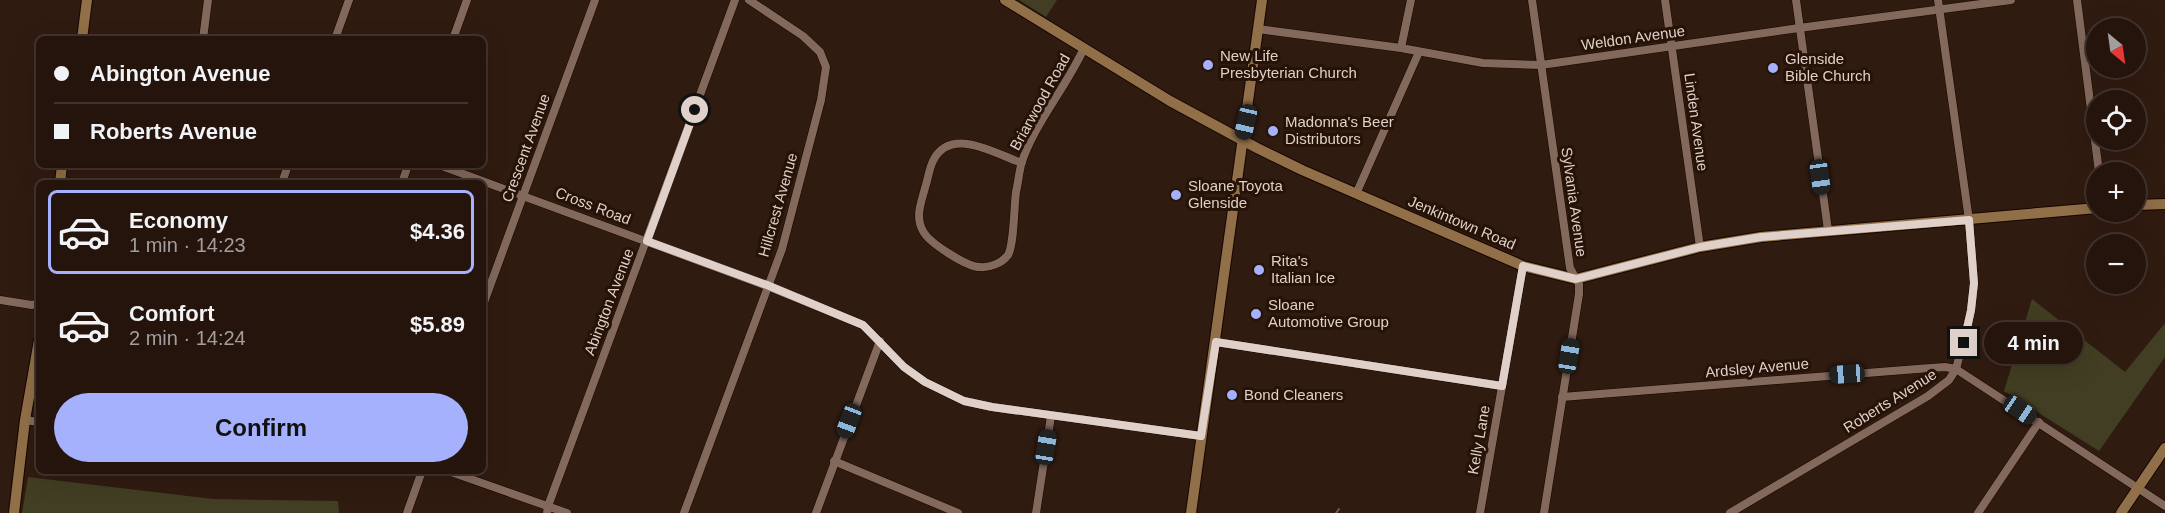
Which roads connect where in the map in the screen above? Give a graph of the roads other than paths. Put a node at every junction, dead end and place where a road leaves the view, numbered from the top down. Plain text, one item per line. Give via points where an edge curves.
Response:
1 (87, 0) edge
2 (208, 0) edge
3 (349, 0) edge
4 (467, 0) edge
5 (595, 0) edge
6 (735, 0) edge
7 (749, 0) edge
8 (1005, 0) edge
9 (1262, 0) edge
10 (1411, 0) edge
11 (1532, 0) edge
12 (1665, 0) edge
13 (1796, 0) edge
14 (1938, 0) edge
15 (2011, 0) edge
16 (2077, 0) edge
17 (1939, 10) junction
18 (1799, 28) junction
19 (1258, 29) junction
20 (82, 36) edge
21 (203, 36) edge
22 (336, 36) edge
23 (454, 36) edge
24 (1671, 46) junction
25 (1084, 48) junction
26 (1401, 48) junction
27 (1419, 52) junction
28 (1541, 65) junction
29 (1242, 141) junction
30 (2098, 162) edge
31 (1022, 164) junction
32 (449, 168) edge
33 (483, 180) edge
34 (486, 181) edge
35 (524, 194) junction
36 (1356, 194) junction
37 (2165, 204) edge
38 (2146, 205) edge
39 (2086, 209) edge
40 (1969, 220) junction
41 (1828, 230) junction
42 (647, 241) junction
43 (1700, 247) junction
44 (1523, 266) junction
45 (1576, 279) junction
46 (767, 285) junction
47 (486, 297) edge
48 (0, 300) edge
49 (36, 303) edge
50 (880, 341) junction
51 (1216, 342) junction
52 (36, 357) edge
53 (1956, 369) junction
54 (1502, 386) junction
55 (1562, 397) junction
56 (1051, 416) junction
57 (25, 420) junction
58 (36, 422) edge
59 (2039, 422) junction
60 (1201, 436) junction
61 (2165, 447) edge
62 (834, 461) junction
63 (421, 474) edge
64 (456, 474) edge
65 (2138, 487) junction
66 (2165, 506) edge
67 (547, 509) edge
68 (14, 513) edge
69 (407, 513) edge
70 (567, 513) edge
71 (684, 513) edge
72 (816, 513) edge
73 (958, 513) edge
74 (1036, 513) edge
75 (1191, 513) edge
76 (1480, 513) edge
77 (1544, 513) edge
78 (1730, 513) edge
79 (1978, 513) edge
80 (2121, 513) edge

1 - 20 street
2 - 21 street
3 - 22 street
4 - 23 street
5 - 35 street, Crescent Avenue
6 - 42 street, Abington Avenue
7 - 46 street, Hillcrest Avenue via 803,36 820,52 826,67 785,237
8 - 25 street, Jenkintown Road
9 - 19 street
10 - 26 street
11 - 28 street, Sylvania Avenue
12 - 24 street, Linden Avenue
13 - 18 street
14 - 17 street, Roberts Avenue
15 - 17 street, Weldon Avenue
16 - 30 street
17 - 18 street, Weldon Avenue
17 - 40 street, Roberts Avenue
18 - 24 street, Weldon Avenue
18 - 41 street
19 - 26 street, Weldon Avenue
19 - 29 street
24 - 28 street, Weldon Avenue
24 - 43 street, Linden Avenue
25 - 29 street, Jenkintown Road
25 - 31 street, Briarwood Road
26 - 27 street, Weldon Avenue
27 - 28 street, Weldon Avenue via 1483,63
27 - 36 street
28 - 45 street, Sylvania Avenue via 1570,268
29 - 36 street, Jenkintown Road
29 - 51 street
31 - 31 street, Briarwood Road via 1013,209 1012,246 1007,256 992,266 970,265 924,234 918,221 919,210 933,161 945,147 964,142
32 - 33 street, Cross Road
34 - 35 street, Cross Road
35 - 42 street, Cross Road
35 - 47 street, Crescent Avenue
36 - 44 street, Jenkintown Road
37 - 38 street
39 - 40 street, Jenkintown Road
40 - 41 street, Jenkintown Road
40 - 53 street, Roberts Avenue via 1974,283
41 - 43 street, Jenkintown Road
42 - 46 street, Cross Road
42 - 67 street, Abington Avenue
43 - 45 street, Jenkintown Road
44 - 45 street, Jenkintown Road
44 - 54 street, Kelly Lane
45 - 55 street, Sylvania Avenue via 1580,294
46 - 50 street, Cross Road via 863,325
46 - 71 street, Hillcrest Avenue
48 - 49 street
50 - 56 street, Cross Road via 904,367 964,401
50 - 62 street
51 - 54 street
51 - 60 street
52 - 57 street
53 - 55 street, Ardsley Avenue
53 - 59 street
53 - 78 street, Roberts Avenue via 1949,380 1928,396
54 - 76 street, Kelly Lane
55 - 77 street, Sylvania Avenue
56 - 60 street, Cross Road
56 - 74 street
57 - 58 street
57 - 68 street
59 - 65 street
59 - 79 street
60 - 75 street
61 - 65 street
62 - 72 street
62 - 73 street
63 - 69 street
64 - 67 street
65 - 66 street
65 - 80 street
67 - 70 street

